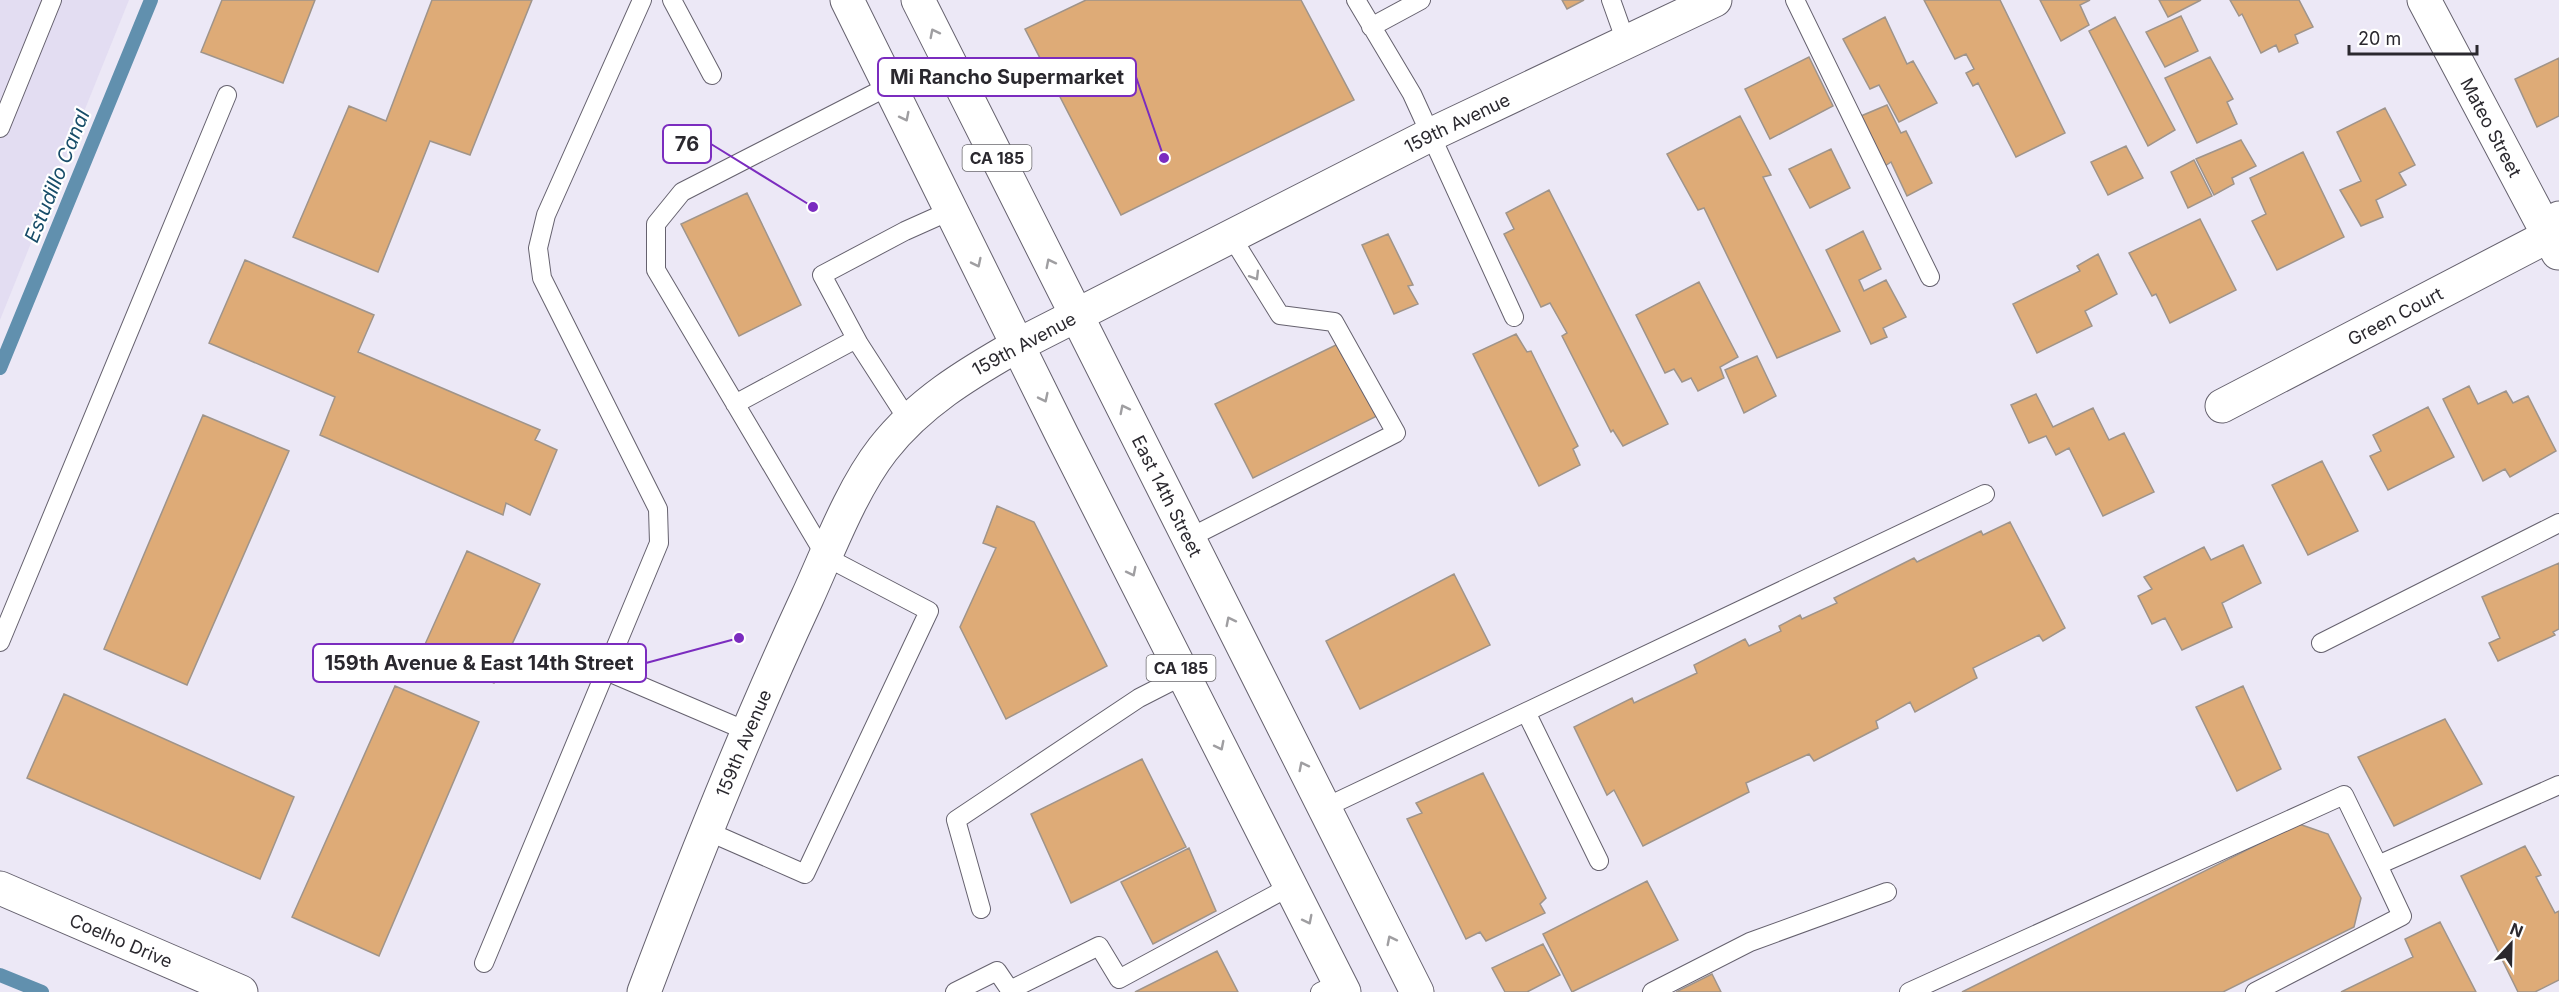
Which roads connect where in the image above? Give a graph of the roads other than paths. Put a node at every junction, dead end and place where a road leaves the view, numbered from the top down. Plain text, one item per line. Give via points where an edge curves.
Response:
1 (52, 0) edge
2 (642, 0) edge
3 (672, 0) edge
4 (847, 0) edge
5 (918, 0) edge
6 (1356, 0) edge
7 (1421, 0) edge
8 (1611, 0) edge
9 (1715, 0) edge
10 (1795, 0) edge
11 (2424, 0) edge
12 (1371, 27) junction
13 (1626, 42) junction
14 (711, 75) dead end
15 (889, 86) junction
16 (227, 95) dead end
17 (0, 128) edge
18 (1430, 135) junction
19 (952, 210) junction
20 (1231, 236) junction
21 (2556, 236) edge
22 (1929, 278) dead end
23 (1077, 315) junction
24 (1514, 317) dead end
25 (856, 339) junction
26 (1018, 345) junction
27 (735, 404) junction
28 (2222, 406) dead end
29 (908, 420) junction
30 (1985, 494) dead end
31 (2559, 523) edge
32 (1189, 538) junction
33 (826, 557) junction
34 (0, 642) edge
35 (2321, 643) dead end
36 (606, 671) junction
37 (1184, 675) junction
38 (1526, 712) junction
39 (749, 732) junction
40 (2559, 785) edge
41 (1324, 808) junction
42 (707, 831) junction
43 (1599, 861) dead end
44 (2378, 865) junction
45 (1291, 886) junction
46 (0, 888) edge
47 (1887, 892) dead end
48 (981, 909) dead end
49 (484, 963) dead end
50 (1335, 989) edge
51 (241, 992) edge
52 (644, 992) edge
53 (955, 992) edge
54 (1417, 992) edge
55 (1652, 992) edge
56 (1909, 992) edge
57 (2255, 992) edge

1 - 17 lane
2 - 36 lane via 546,215 538,248 542,278 658,510 659,543
3 - 14 lane
4 - 15 street, CA 185
23 -> 5 street, East 14th Street / CA 185
6 - 12 lane
7 - 12 lane
8 - 13 lane
9 - 13 street, 159th Avenue
10 - 22 lane
11 - 21 street, Mateo Street
12 - 18 lane via 1412,94
13 - 18 street, 159th Avenue
15 -> 19 street, CA 185
15 - 27 lane via 682,192 656,224 656,270
16 - 34 lane
18 - 20 street, 159th Avenue
18 - 24 lane
19 - 25 lane via 822,275
19 -> 26 street, CA 185
20 - 23 street, 159th Avenue
20 -> 32 lane via 1280,315 1334,322 1396,433
21 - 28 street, Green Court
23 - 26 street, 159th Avenue
32 -> 23 street, East 14th Street / CA 185
25 - 27 lane
25 - 29 lane
26 - 29 street, 159th Avenue via 962,377
26 -> 37 street, CA 185
27 - 33 lane
29 - 33 street, 159th Avenue via 881,451
30 - 38 lane
31 - 35 lane
41 -> 32 street, East 14th Street / CA 185
33 - 39 street, 159th Avenue
33 - 42 lane via 929,611 805,874
36 - 39 lane
36 - 49 lane
37 -> 45 street, CA 185
37 - 48 lane via 1139,698 956,820
38 - 41 lane
38 - 43 lane
39 - 42 street, 159th Avenue
40 - 44 lane
54 -> 41 street, East 14th Street / CA 185
42 - 52 street, 159th Avenue
44 - 56 lane via 2344,795
44 - 57 lane via 2402,916
45 -> 50 street, CA 185
45 - 53 lane via 1119,979 1099,946 1010,990 997,971
46 - 51 street, Coelho Drive
47 - 55 lane via 1750,942

